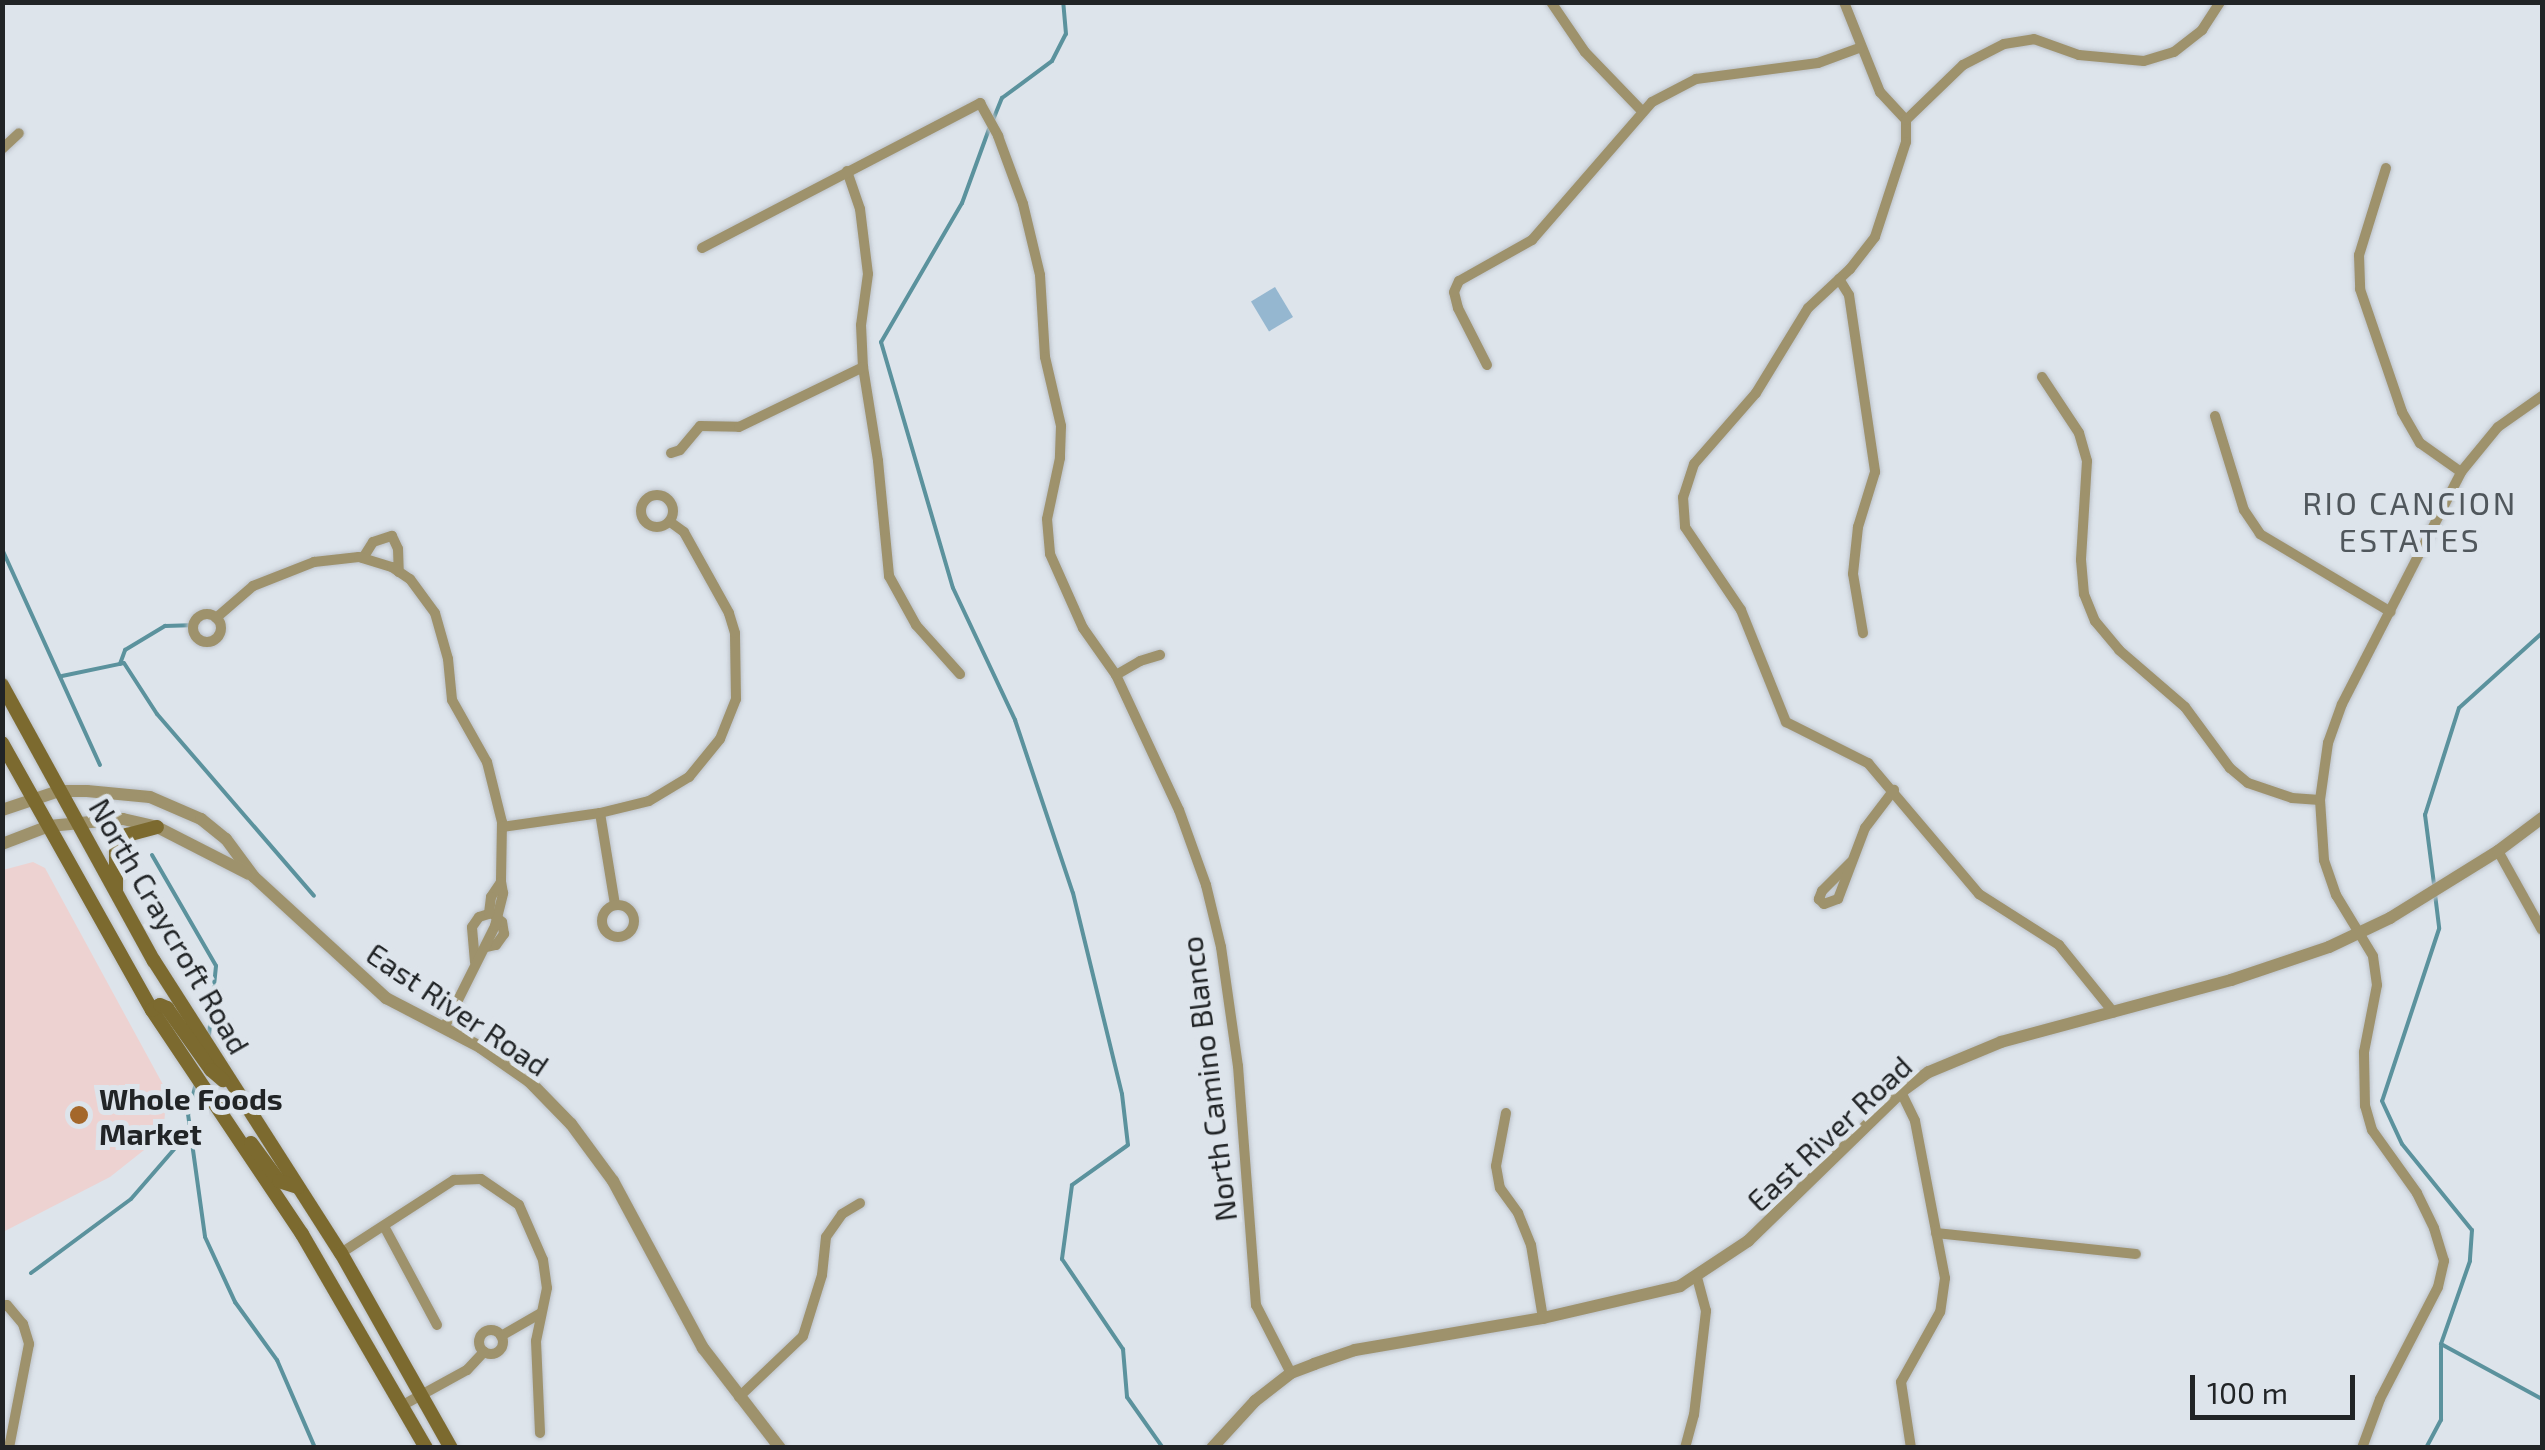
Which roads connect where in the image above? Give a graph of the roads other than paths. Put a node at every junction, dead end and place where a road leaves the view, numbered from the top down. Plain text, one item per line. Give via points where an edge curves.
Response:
1 (1552, 2) edge
2 (1844, 2) edge
3 (2220, 2) edge
4 (1860, 48) junction
5 (1643, 112) junction
6 (1906, 120) junction
7 (19, 132) dead end
8 (2, 149) edge
9 (2386, 168) dead end
10 (846, 171) junction
11 (702, 248) dead end
12 (1839, 278) junction
13 (1487, 364) dead end
14 (863, 366) junction
15 (2042, 377) dead end
16 (2542, 396) edge
17 (2215, 416) dead end
18 (671, 454) dead end
19 (2461, 472) junction
20 (670, 522) dead end
21 (363, 558) junction
22 (399, 572) junction
23 (2391, 612) junction
24 (216, 618) dead end
25 (1863, 632) dead end
26 (1160, 656) dead end
27 (960, 674) dead end
28 (1116, 675) junction
29 (2, 685) edge
30 (2, 743) edge
31 (60, 790) junction
32 (1894, 790) junction
33 (32, 798) junction
34 (2320, 800) junction
35 (2, 810) edge
36 (600, 813) junction
37 (2542, 818) edge
38 (75, 821) junction
39 (50, 826) junction
40 (157, 827) junction
41 (502, 827) junction
42 (2, 844) edge
43 (2498, 851) junction
44 (1851, 862) dead end
45 (254, 877) junction
46 (116, 896) junction
47 (616, 905) dead end
48 (494, 916) junction
49 (2542, 930) edge
50 (2358, 934) junction
51 (475, 965) junction
52 (152, 1010) junction
53 (2114, 1012) junction
54 (444, 1028) junction
55 (212, 1063) junction
56 (1901, 1092) junction
57 (1506, 1113) dead end
58 (234, 1132) junction
59 (298, 1186) junction
60 (860, 1203) dead end
61 (386, 1228) junction
62 (1936, 1233) junction
63 (341, 1253) junction
64 (2136, 1254) dead end
65 (1697, 1278) junction
66 (2, 1308) edge
67 (541, 1313) junction
68 (1543, 1318) junction
69 (437, 1325) dead end
70 (501, 1336) junction
71 (484, 1352) junction
72 (1291, 1373) junction
73 (421, 1395) junction
74 (740, 1397) junction
75 (403, 1405) junction
76 (540, 1433) dead end
77 (9, 1448) edge
78 (426, 1448) edge
79 (451, 1448) edge
80 (780, 1448) edge
81 (1212, 1448) edge
82 (1685, 1448) edge
83 (1912, 1448) edge
84 (2362, 1448) edge

1 - 5 street via 1585,52
2 - 4 street
3 - 6 street via 2202,30 2174,52 2144,61 2079,56 2034,39 2004,44 1963,65
4 - 5 street via 1818,64 1696,79 1668,90
4 - 6 street via 1880,92
5 - 13 street via 1532,240 1458,280 1458,308
6 - 12 street via 1906,142 1874,237
7 - 8 street
9 - 19 street via 2358,254 2360,289 2402,412 2420,443
10 - 11 street
10 - 14 street via 860,208 868,274
10 - 28 street, North Camino Blanco via 980,103 998,136 1040,274 1046,357 1062,426 1047,518 1050,554 1082,628
12 - 25 street via 1849,295 1875,472 1852,574
12 - 32 street via 1808,308 1756,394 1694,464 1683,498 1685,527 1741,610 1786,722 1868,762
14 - 18 street via 739,427 700,426
14 - 27 street via 889,576 916,625
15 - 34 street via 2079,433 2088,461 2081,560 2095,621 2185,707 2248,783
16 - 19 street via 2498,427
17 - 23 street via 2244,510 2260,534
19 - 23 street
20 - 36 street via 684,532 729,613 738,654 736,699 720,739 688,777 649,801
21 - 22 street
21 - 22 street via 372,542 392,536
21 - 24 street via 285,571 253,586
22 - 41 street via 424,594 442,630 452,700 487,762
23 - 34 street via 2332,726
26 - 28 street
28 - 72 street, North Camino Blanco via 1206,885 1238,1062 1256,1306
29 - 31 main road, North Craycroft Road
30 - 33 main road, North Craycroft Road
31 - 33 street, East River Road
31 - 38 main road, North Craycroft Road
31 - 45 street, East River Road via 150,797 200,819 226,839
32 - 44 street via 1865,828
32 - 53 street via 1979,894 2059,945
33 - 35 street, East River Road
33 - 39 main road, North Craycroft Road
34 - 50 street via 2329,878
36 - 41 street
36 - 47 street
37 - 43 street, East River Road
38 - 39 street, East River Road
38 - 40 street, East River Road via 123,818
38 - 46 main road, North Craycroft Road
39 - 42 street, East River Road
39 - 52 main road, North Craycroft Road
40 - 45 street, East River Road
40 - 46 main road via 126,835 116,850
41 - 48 street
43 - 49 street
43 - 50 street, East River Road
45 - 54 street, East River Road via 386,998
46 - 55 main road, North Craycroft Road
48 - 51 street via 503,936 486,946
48 - 51 street via 479,916 472,927
50 - 53 street, East River Road via 2277,966
50 - 84 street via 2373,956 2378,984 2364,1052 2365,1106 2372,1130 2430,1220 2444,1260 2438,1287
51 - 54 street
52 - 55 main road via 168,1008
52 - 58 main road, North Craycroft Road
53 - 56 street, East River Road via 1947,1062
54 - 74 street, East River Road via 528,1082 571,1124 612,1180 703,1348
55 - 59 main road, North Craycroft Road
56 - 62 street via 1914,1121
56 - 65 street, East River Road via 1776,1217
57 - 68 street via 1496,1166 1500,1188 1531,1245
58 - 59 main road via 259,1151 279,1181
58 - 75 main road, North Craycroft Road
59 - 63 main road, North Craycroft Road
60 - 74 street via 826,1237 822,1275 802,1336
61 - 63 street
61 - 67 street via 438,1188 481,1179 519,1205 533,1232 547,1288
61 - 69 street
62 - 64 street
62 - 83 street via 1946,1278 1940,1312 1900,1382
63 - 73 main road, North Craycroft Road
65 - 68 street, East River Road via 1639,1299
65 - 82 street via 1706,1311
66 - 77 street via 7,1305 23,1324 29,1344
67 - 70 street
67 - 76 street
68 - 72 street, East River Road via 1355,1350
70 - 71 street via 498,1352
70 - 71 street via 494,1330 483,1334
71 - 73 street via 467,1370
72 - 81 street, East River Road
73 - 75 street
73 - 79 main road, North Craycroft Road
74 - 80 street, East River Road
75 - 78 main road, North Craycroft Road

